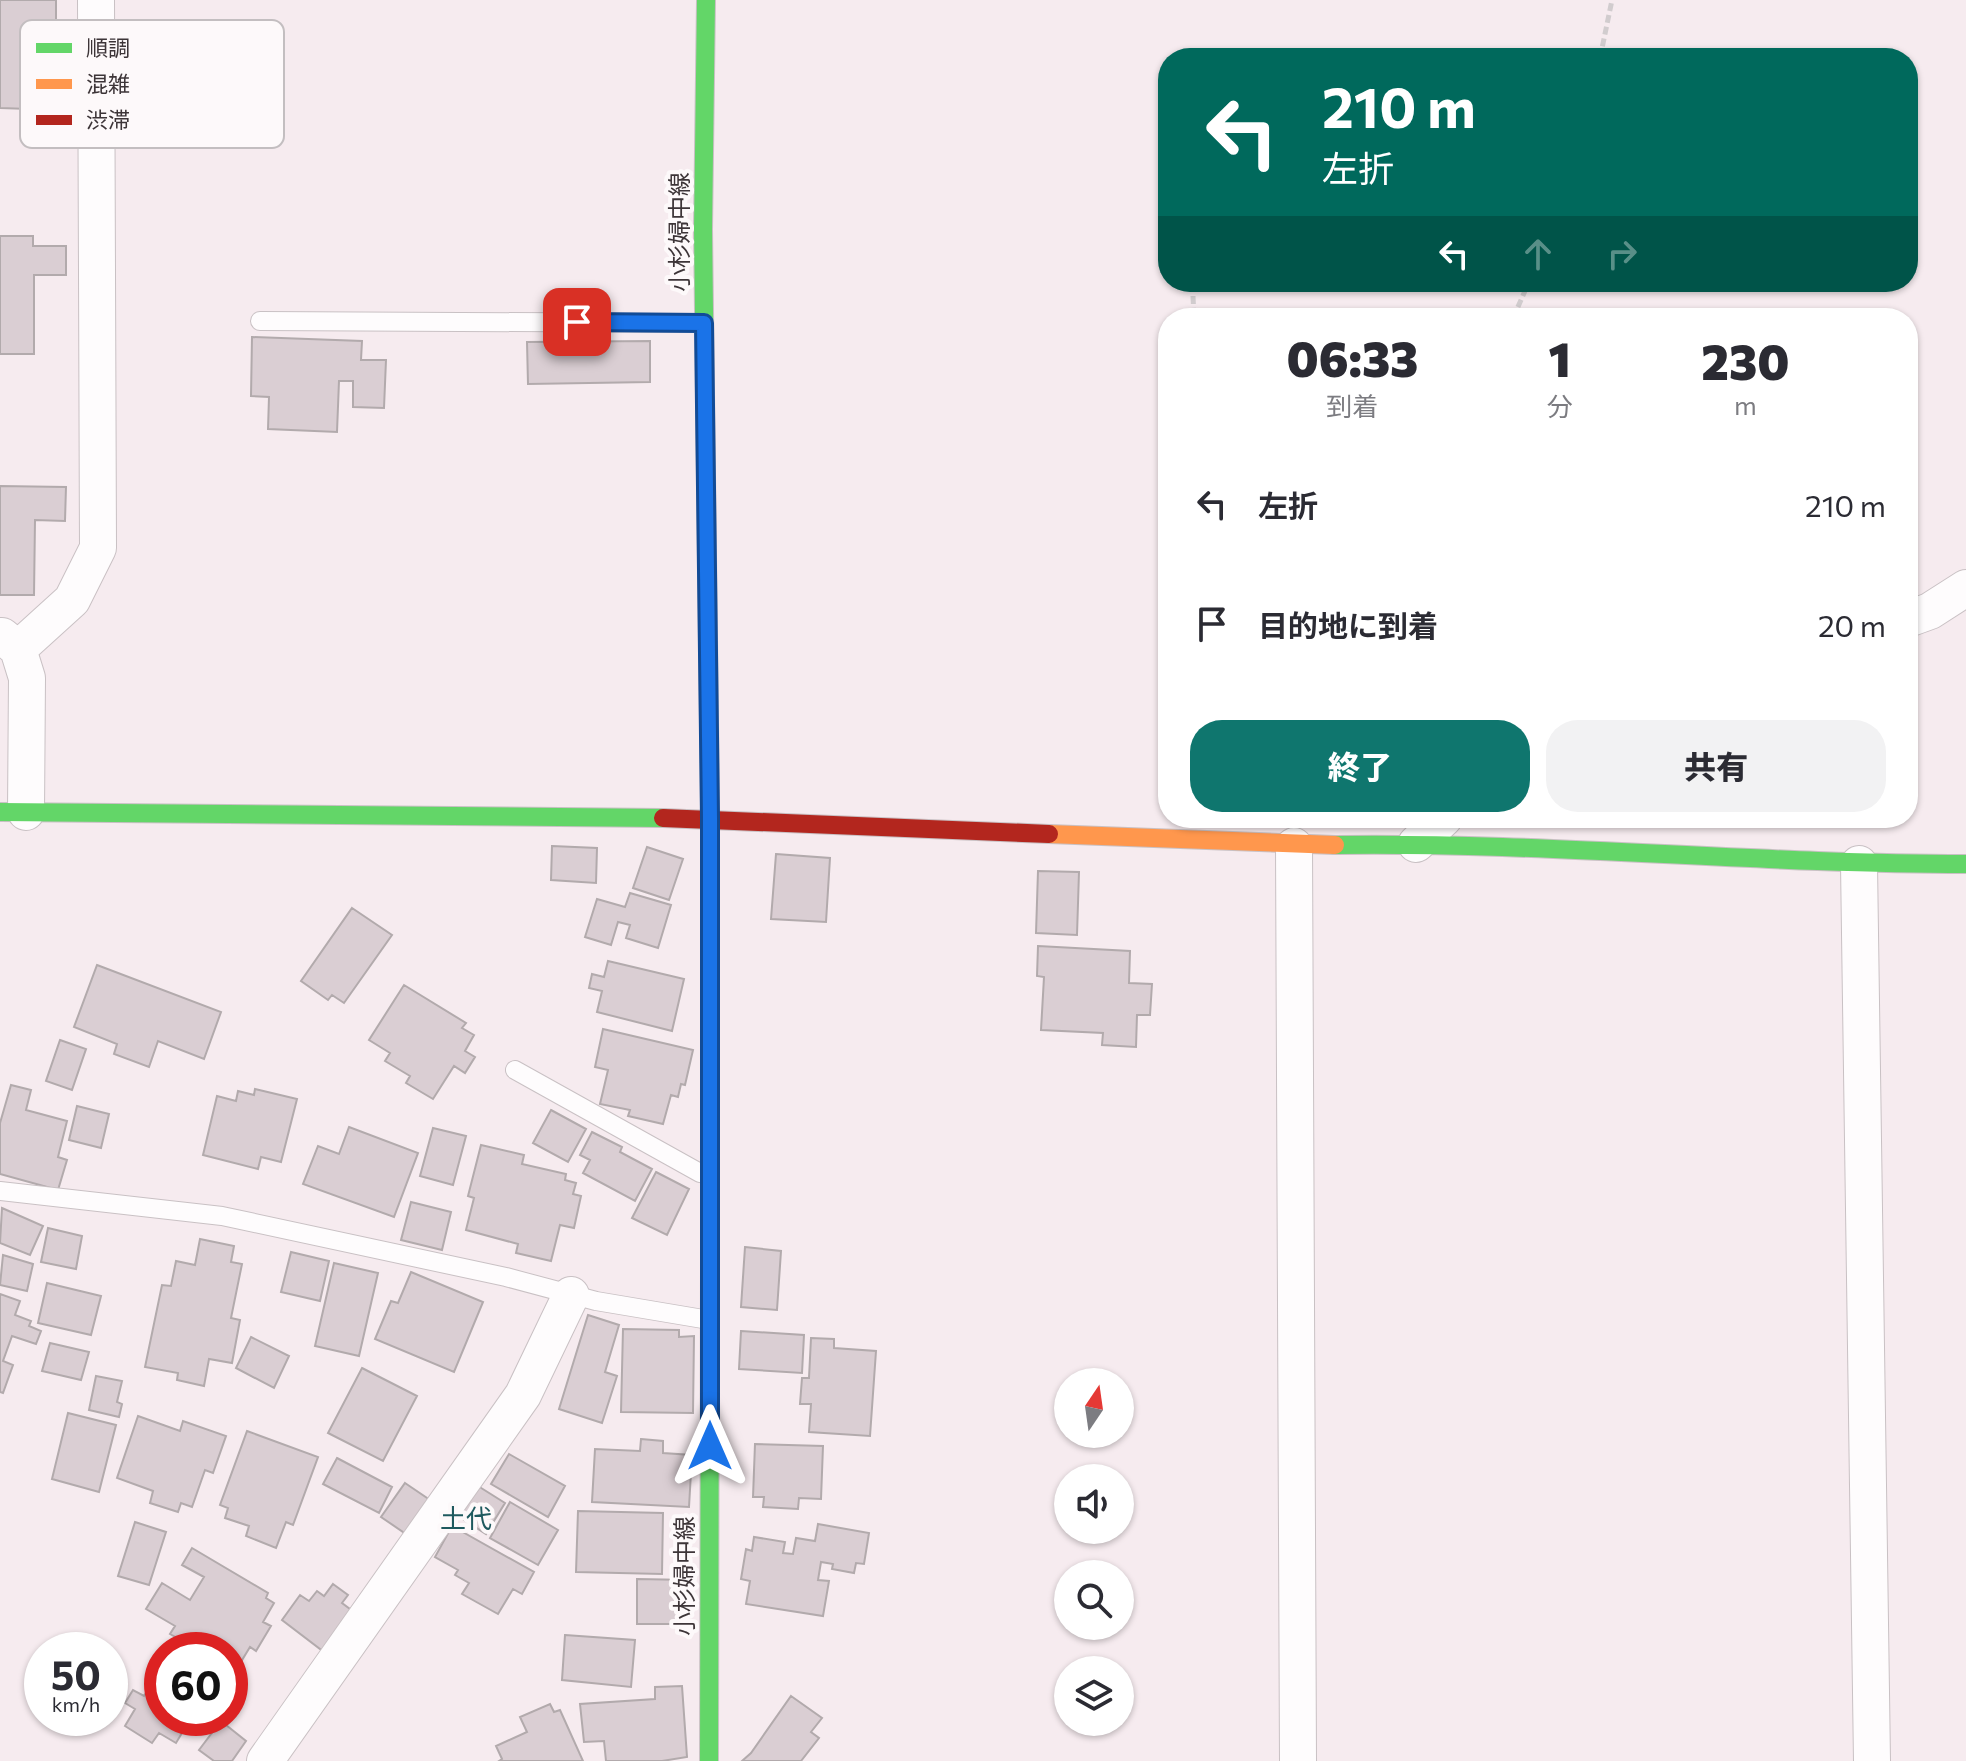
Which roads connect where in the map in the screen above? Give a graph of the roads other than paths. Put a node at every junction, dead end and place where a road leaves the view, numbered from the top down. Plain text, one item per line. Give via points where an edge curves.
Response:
1 (96, 0) edge
2 (706, 0) edge
3 (96, 20) edge
4 (97, 148) edge
5 (260, 321) dead end
6 (704, 323) junction
7 (1966, 588) edge
8 (1918, 615) edge
9 (9, 643) edge
10 (13, 812) edge
11 (710, 818) junction
12 (1433, 828) edge
13 (1416, 844) junction
14 (1294, 846) junction
15 (1859, 864) junction
16 (1966, 864) edge
17 (515, 1070) dead end
18 (710, 1174) junction
19 (0, 1191) edge
20 (571, 1295) junction
21 (710, 1320) junction
22 (265, 1761) edge
23 (709, 1761) edge
24 (1298, 1761) edge
25 (1872, 1761) edge

1 - 3 street
2 - 6 street, 小杉婦中線
4 - 9 street via 98,548 72,600
5 - 6 lane
6 - 11 street, 小杉婦中線
7 - 8 street
9 - 10 street via 27,678
10 - 11 street
11 - 14 street
11 - 18 street, 小杉婦中線
12 - 13 street
13 - 14 street
13 - 15 street
14 - 24 street
15 - 16 street
15 - 25 street
17 - 18 lane
18 - 21 street, 小杉婦中線
19 - 20 lane via 222,1216
20 - 21 lane
20 - 22 street via 523,1395
21 - 23 street, 小杉婦中線

